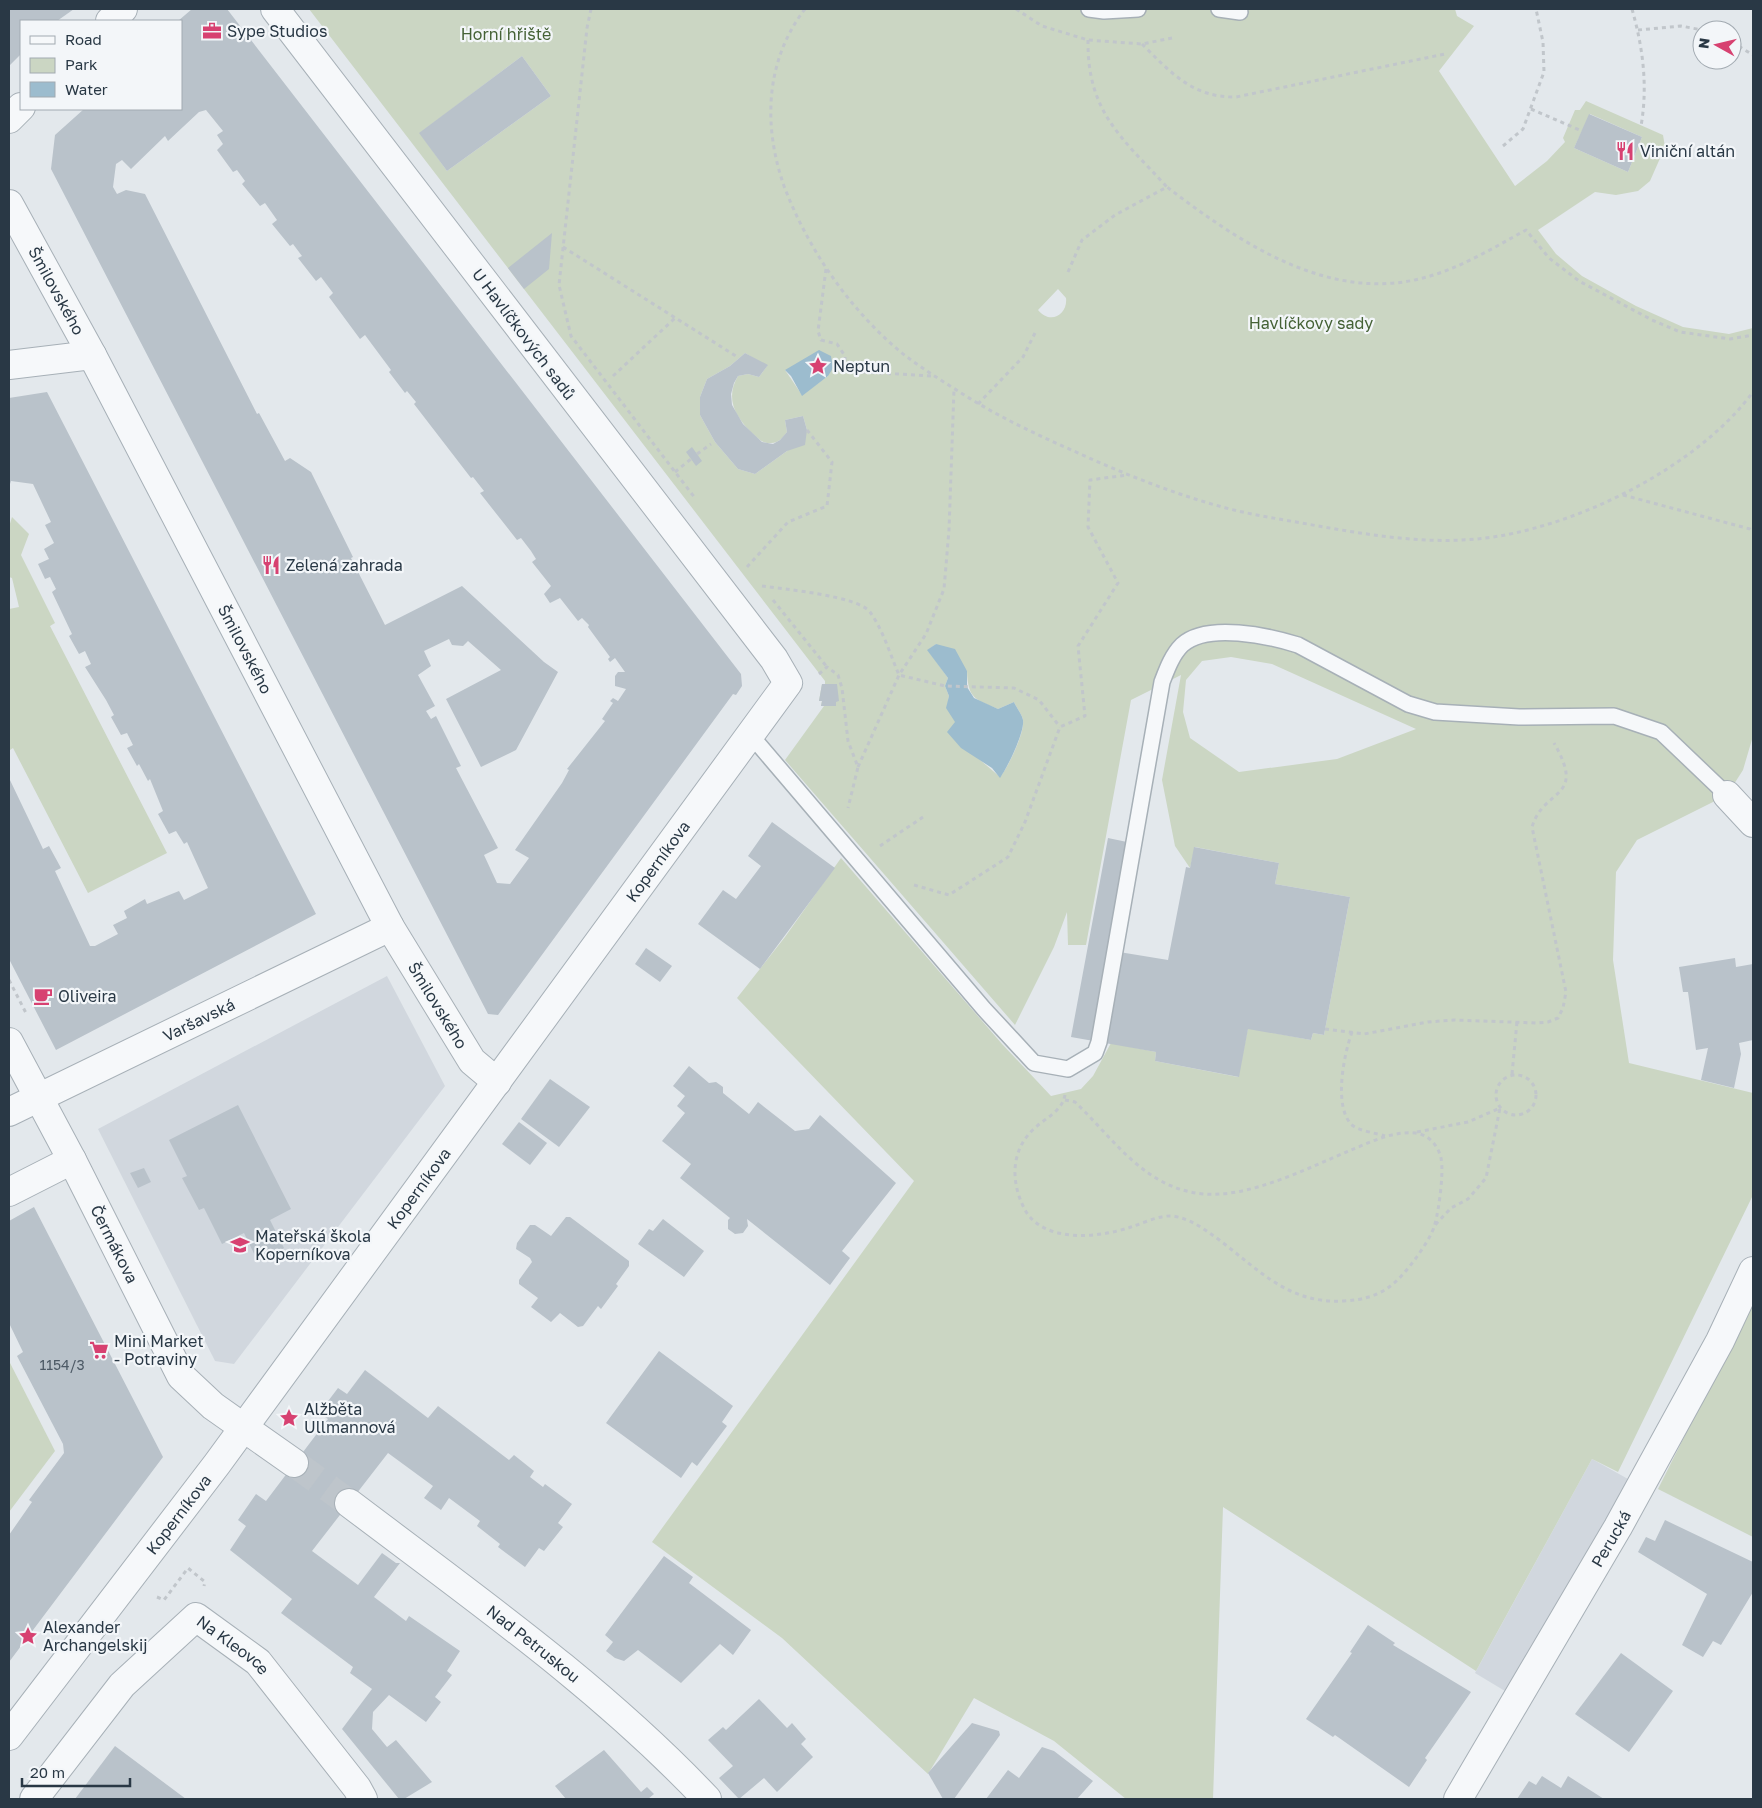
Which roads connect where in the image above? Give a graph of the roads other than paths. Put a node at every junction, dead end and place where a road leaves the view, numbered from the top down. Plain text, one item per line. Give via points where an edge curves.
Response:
1 (123, 9) edge
2 (275, 9) edge
3 (1089, 9) edge
4 (1138, 9) edge
5 (1219, 9) edge
6 (1240, 12) dead end
7 (111, 20) edge
8 (20, 108) edge
9 (9, 119) edge
10 (9, 204) edge
11 (92, 355) junction
12 (9, 365) edge
13 (774, 659) joint
14 (749, 733) junction
15 (1727, 795) joint
16 (1753, 823) edge
17 (390, 928) junction
18 (9, 1042) edge
19 (497, 1082) junction
20 (39, 1096) junction
21 (9, 1112) edge
22 (72, 1160) junction
23 (9, 1192) edge
24 (1753, 1272) edge
25 (244, 1426) junction
26 (294, 1463) tunnel mouth
27 (349, 1503) tunnel mouth
28 (9, 1736) edge
29 (34, 1799) edge
30 (363, 1799) edge
31 (707, 1799) edge
32 (1458, 1799) edge

1 - 7 street
2 - 13 street, U Havlíčkových sadů
3 - 4 lane
5 - 6 lane
8 - 9 street
10 - 11 street, Šmilovského
11 - 12 street
11 - 17 street, Šmilovského
13 - 14 street, Koperníkova via 788,683
14 - 15 lane via 984,1009 1034,1063 1068,1069 1095,1053 1099,1042 1162,682 1171,660 1182,646 1194,638 1223,632 1279,639 1316,654 1408,704 1435,712 1539,717 1614,716 1661,732
14 - 19 street, Koperníkova
15 - 16 street
17 - 19 street, Šmilovského via 472,1061
17 - 20 street, Varšavská
18 - 20 street, Čermákova
19 - 25 street, Koperníkova
20 - 21 street, Varšavská
20 - 22 street, Čermákova
22 - 23 street
22 - 25 street, Čermákova via 181,1376 213,1406
24 - 32 street, Perucká via 1720,1341 1618,1528
25 - 26 street
25 - 28 street, Koperníkova
27 - 31 street, Nad Petruskou via 563,1665 665,1755
29 - 30 street, Na Kleovce via 122,1685 196,1617 258,1662

